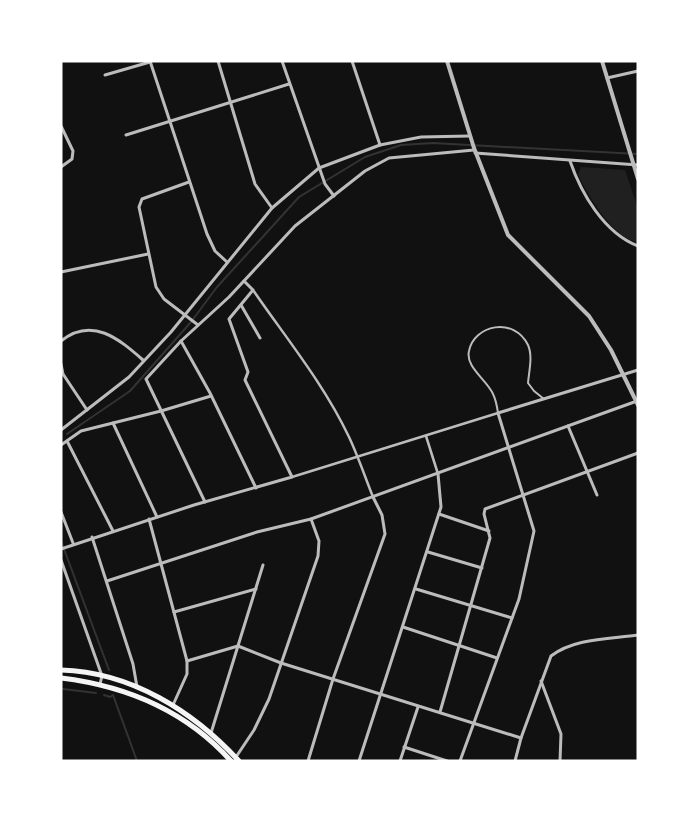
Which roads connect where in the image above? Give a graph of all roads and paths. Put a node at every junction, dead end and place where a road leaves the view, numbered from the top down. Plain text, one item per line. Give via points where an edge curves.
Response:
1 (150, 61) edge
2 (218, 61) edge
3 (282, 61) edge
4 (352, 61) edge
5 (447, 61) edge
6 (602, 61) edge
7 (638, 70) edge
8 (105, 75) dead end
9 (608, 78) junction
10 (289, 84) junction
11 (229, 102) junction
12 (169, 122) junction
13 (61, 126) edge
14 (126, 135) dead end
15 (470, 137) junction
16 (380, 145) junction
17 (474, 151) junction
18 (570, 161) junction
19 (634, 164) edge
20 (61, 167) edge
21 (319, 169) junction
22 (638, 179) edge
23 (189, 182) junction
24 (333, 194) junction
25 (272, 208) junction
26 (638, 246) edge
27 (148, 254) junction
28 (227, 262) junction
29 (61, 272) edge
30 (244, 281) junction
31 (253, 290) junction
32 (241, 305) junction
33 (183, 315) junction
34 (196, 324) junction
35 (260, 338) dead end
36 (61, 341) edge
37 (180, 341) junction
38 (143, 360) junction
39 (61, 364) edge
40 (638, 370) edge
41 (62, 374) edge
42 (624, 375) junction
43 (211, 396) junction
44 (544, 399) junction
45 (637, 402) edge
46 (86, 410) junction
47 (161, 412) junction
48 (498, 413) junction
49 (113, 423) junction
50 (568, 426) junction
51 (61, 430) edge
52 (426, 436) junction
53 (67, 441) junction
54 (61, 445) edge
55 (508, 448) junction
56 (638, 454) edge
57 (357, 458) junction
58 (589, 472) junction
59 (438, 474) junction
60 (292, 478) junction
61 (256, 488) junction
62 (524, 495) junction
63 (597, 495) dead end
64 (373, 497) junction
65 (205, 502) junction
66 (61, 512) edge
67 (439, 514) junction
68 (157, 517) junction
69 (149, 519) junction
70 (311, 519) junction
71 (113, 531) junction
72 (490, 531) junction
73 (92, 537) junction
74 (73, 544) junction
75 (61, 549) edge
76 (428, 552) junction
77 (61, 560) edge
78 (160, 563) junction
79 (263, 565) dead end
80 (482, 568) junction
81 (107, 581) junction
82 (256, 589) junction
83 (416, 589) junction
84 (470, 606) junction
85 (174, 612) junction
86 (512, 618) junction
87 (403, 627) junction
88 (638, 635) edge
89 (238, 646) junction
90 (459, 646) junction
91 (496, 658) junction
92 (188, 661) junction
93 (281, 664) junction
94 (61, 670) edge
95 (102, 676) junction
96 (61, 678) edge
97 (333, 679) junction
98 (541, 682) junction
99 (100, 684) junction
100 (137, 687) junction
101 (381, 694) junction
102 (173, 706) junction
103 (418, 707) junction
104 (440, 712) junction
105 (472, 722) junction
106 (211, 733) junction
107 (521, 738) junction
108 (404, 747) junction
109 (235, 759) edge
110 (559, 760) edge
111 (308, 761) edge
112 (359, 761) edge
113 (400, 761) edge
114 (447, 761) edge
115 (460, 761) edge
116 (515, 761) edge

1 - 8 street
1 - 12 street
2 - 11 street
3 - 10 street
4 - 16 street
5 - 15 street
6 - 9 street
7 - 9 street
9 - 19 street
10 - 11 street
10 - 21 street
11 - 12 street
11 - 25 street via 255,184
12 - 14 street
12 - 23 street
13 - 20 street via 73,151 72,159
15 - 16 street via 420,137
15 - 17 street
16 - 21 street
17 - 18 street
17 - 24 street via 389,158
17 - 42 street via 508,235 589,316
18 - 19 street
18 - 26 street via 594,208 617,233
19 - 22 street
21 - 24 street
21 - 25 street
23 - 27 street via 142,199 139,207
23 - 28 street via 215,251
24 - 30 street via 295,226
25 - 28 street
27 - 29 street
27 - 33 street via 156,287 164,299
28 - 33 street
30 - 31 street
30 - 34 street
31 - 32 street
31 - 57 street via 317,381 349,437
32 - 35 street
32 - 60 street via 229,320 248,372 245,380
33 - 34 street
33 - 38 street
34 - 37 street
36 - 38 street via 85,331 102,331 118,338
37 - 43 street
37 - 47 street via 146,379
38 - 46 street via 129,377
39 - 41 street
40 - 42 street
41 - 46 street
42 - 44 street
42 - 45 street
43 - 47 street
43 - 61 street
44 - 48 street
44 - 48 lane via 528,383 531,357 522,335 508,326 495,327 480,335 468,351 472,366 493,394
45 - 50 street
46 - 51 street
47 - 49 street
47 - 65 street
48 - 52 street
48 - 55 street
49 - 53 street via 81,431
49 - 68 street
50 - 55 street
50 - 58 street
52 - 57 street
52 - 59 street
53 - 54 street
53 - 71 street
55 - 59 street
55 - 62 street
56 - 58 street
57 - 60 street
57 - 64 street
58 - 62 street
58 - 63 street
59 - 64 street
59 - 67 street via 442,500
60 - 61 street
61 - 65 street
62 - 72 street via 486,509 484,514
62 - 86 street via 534,531
64 - 70 street
64 - 97 street via 382,515 385,534
65 - 68 street
66 - 74 street
67 - 72 street
67 - 76 street
68 - 69 street
69 - 71 street
69 - 78 street
70 - 78 street via 257,532
70 - 93 street via 319,541 318,556
71 - 73 street
72 - 80 street
73 - 74 street
73 - 81 street
74 - 75 street
76 - 80 street
76 - 83 street
77 - 95 street
78 - 81 street
78 - 85 street
79 - 82 street
80 - 84 street
81 - 100 street
82 - 85 street
82 - 89 street
83 - 84 street
83 - 87 street
84 - 86 street
84 - 90 street
85 - 92 street
86 - 91 street
87 - 90 street
87 - 101 street
88 - 98 street via 561,648 551,656
89 - 92 street
89 - 93 street
89 - 106 street
90 - 91 street
90 - 104 street
91 - 105 street
92 - 102 street via 187,674
93 - 97 street
93 - 109 street via 254,730
94 - 95 highway
95 - 99 street
95 - 100 highway
96 - 99 highway
97 - 101 street
97 - 111 street
98 - 107 street
98 - 110 street via 561,734
99 - 109 highway via 143,697 168,710
100 - 102 highway
101 - 103 street
101 - 112 street
102 - 106 highway
103 - 104 street
103 - 108 street
104 - 105 street
105 - 107 street
105 - 115 street
106 - 109 highway
107 - 116 street
108 - 113 street
108 - 114 street

